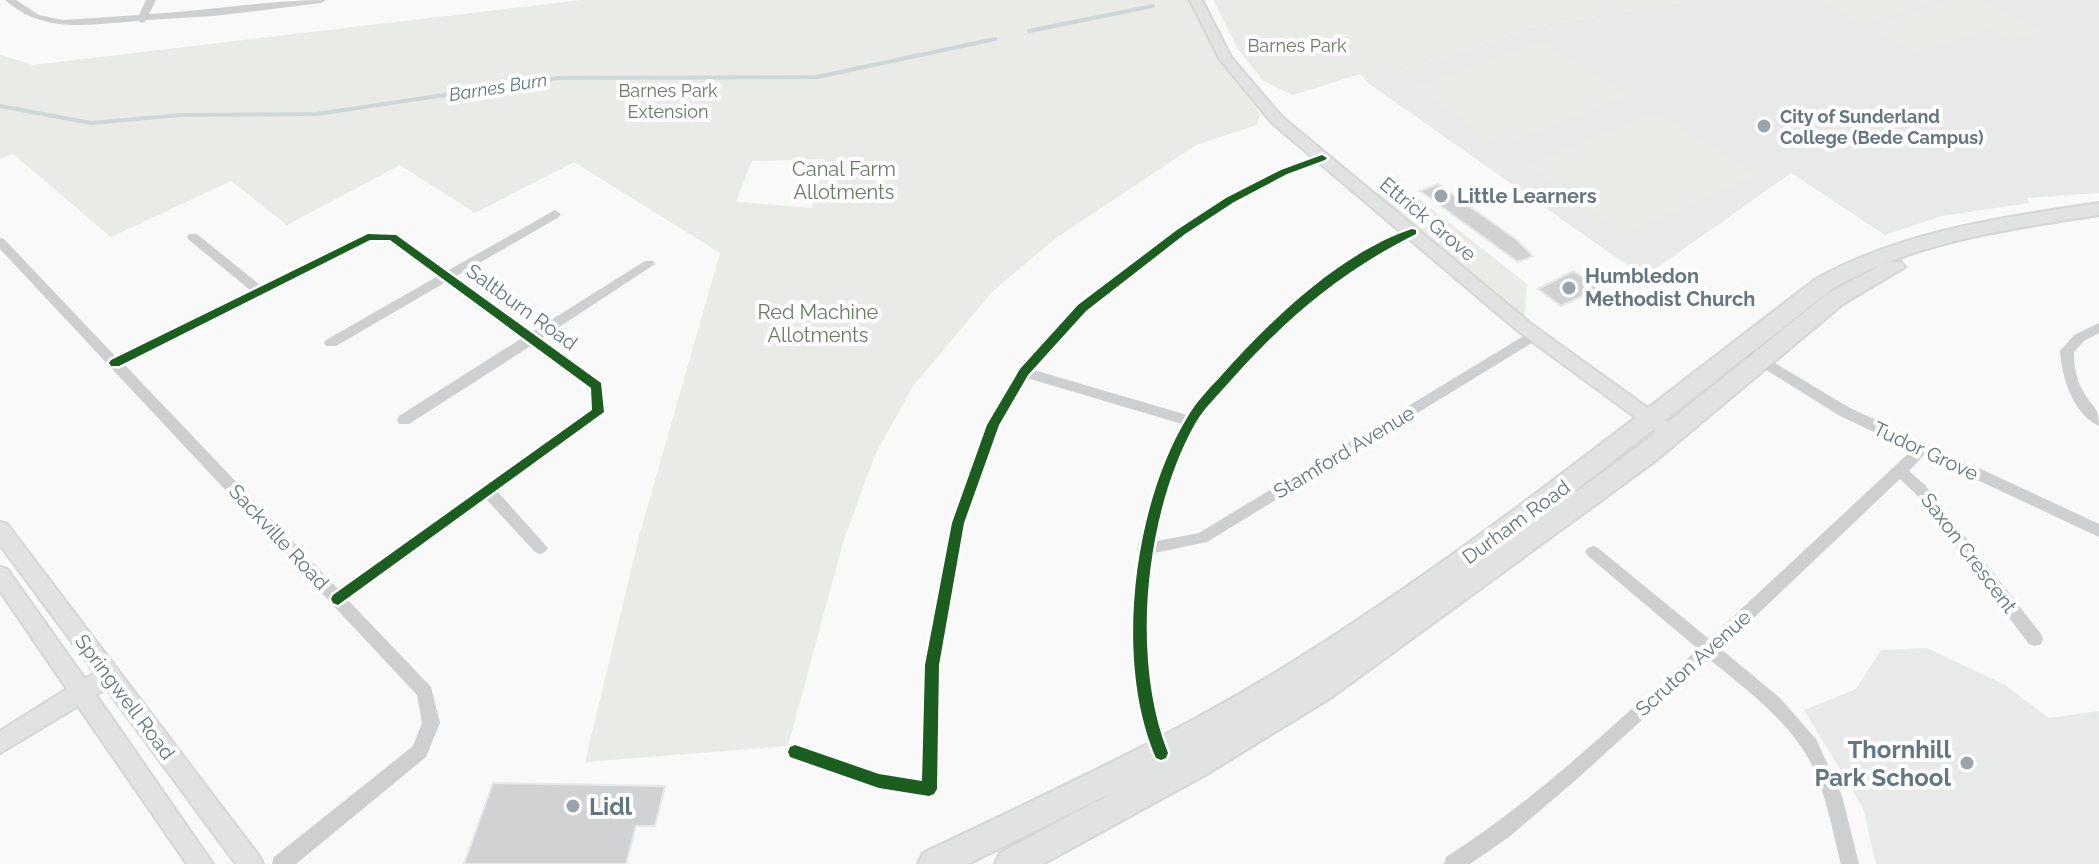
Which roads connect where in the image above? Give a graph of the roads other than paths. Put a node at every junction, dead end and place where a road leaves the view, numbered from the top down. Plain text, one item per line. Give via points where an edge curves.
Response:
1 (10, 0) edge
2 (151, 0) edge
3 (321, 0) edge
4 (1196, 0) edge
5 (258, 4) edge
6 (142, 20) junction
7 (1322, 158) junction
8 (2099, 209) edge
9 (555, 214) dead end
10 (2099, 224) edge
11 (1412, 232) junction
12 (193, 237) dead end
13 (0, 242) edge
14 (649, 264) dead end
15 (448, 278) junction
16 (259, 291) junction
17 (2099, 327) edge
18 (1535, 335) junction
19 (531, 338) junction
20 (331, 343) dead end
21 (1750, 354) junction
22 (115, 363) junction
23 (1024, 372) junction
24 (404, 420) dead end
25 (1190, 421) junction
26 (2099, 421) edge
27 (1661, 427) junction
28 (1922, 449) junction
29 (1900, 471) junction
30 (488, 491) junction
31 (0, 530) edge
32 (2099, 531) edge
33 (540, 548) dead end
34 (1145, 549) junction
35 (1593, 552) dead end
36 (0, 575) edge
37 (338, 599) junction
38 (2035, 639) dead end
39 (1710, 648) junction
40 (109, 675) junction
41 (82, 692) junction
42 (0, 743) edge
43 (795, 752) dead end
44 (1161, 753) junction
45 (201, 864) edge
46 (251, 864) edge
47 (281, 864) edge
48 (934, 864) edge
49 (1011, 864) edge
50 (1453, 864) edge
51 (1850, 864) edge

1 - 6 street via 36,17 63,23
2 - 6 street
3 - 5 street
4 - 7 street, Ettrick Grove via 1225,58 1248,87
5 - 6 street
7 - 11 street, Ettrick Grove
7 - 23 street via 1230,200 1181,232 1082,308
8 - 21 highway, Durham Road via 1977,228 1877,256 1824,284
9 - 15 street
10 - 21 highway, Durham Road via 1989,239 1884,270
11 - 18 street, Ettrick Grove
11 - 25 street via 1352,264 1287,316
12 - 16 street
13 - 22 street, Sackville Road
14 - 19 street
15 - 16 street, Saltburn Road via 392,237 368,237
15 - 19 street, Saltburn Road
15 - 20 street
16 - 22 street, Saltburn Road
17 - 26 street via 2067,351 2075,394
18 - 27 street, Ettrick Grove
18 - 34 street, Stamford Avenue via 1202,538
19 - 24 street
19 - 30 street, Saltburn Road via 597,386 598,412
21 - 27 highway, Durham Road
21 - 28 street, Tudor Grove via 1845,412
22 - 37 street, Sackville Road
23 - 25 street
23 - 43 street via 993,425 958,523 932,665 929,789 867,778
25 - 34 street via 1161,485
27 - 44 highway, Durham Road via 1307,669
27 - 49 highway, Durham Road via 1418,622 1322,688 1196,764
28 - 29 street, Scruton Avenue
28 - 32 street, Tudor Grove
29 - 38 street, Saxon Crescent via 1920,489
29 - 39 street, Scruton Avenue
30 - 33 street
30 - 37 street, Saltburn Road
31 - 40 street, Springwell Road
34 - 44 street via 1140,682 1147,720
35 - 39 street
36 - 41 street, Springwell Road
37 - 47 street, Sackville Road via 425,692 431,723 420,751
39 - 50 street, Scruton Avenue via 1549,792
39 - 51 street via 1774,703 1810,745 1833,796
40 - 41 street
40 - 46 street, Springwell Road
41 - 42 street
41 - 45 street, Springwell Road
44 - 48 highway, Durham Road

